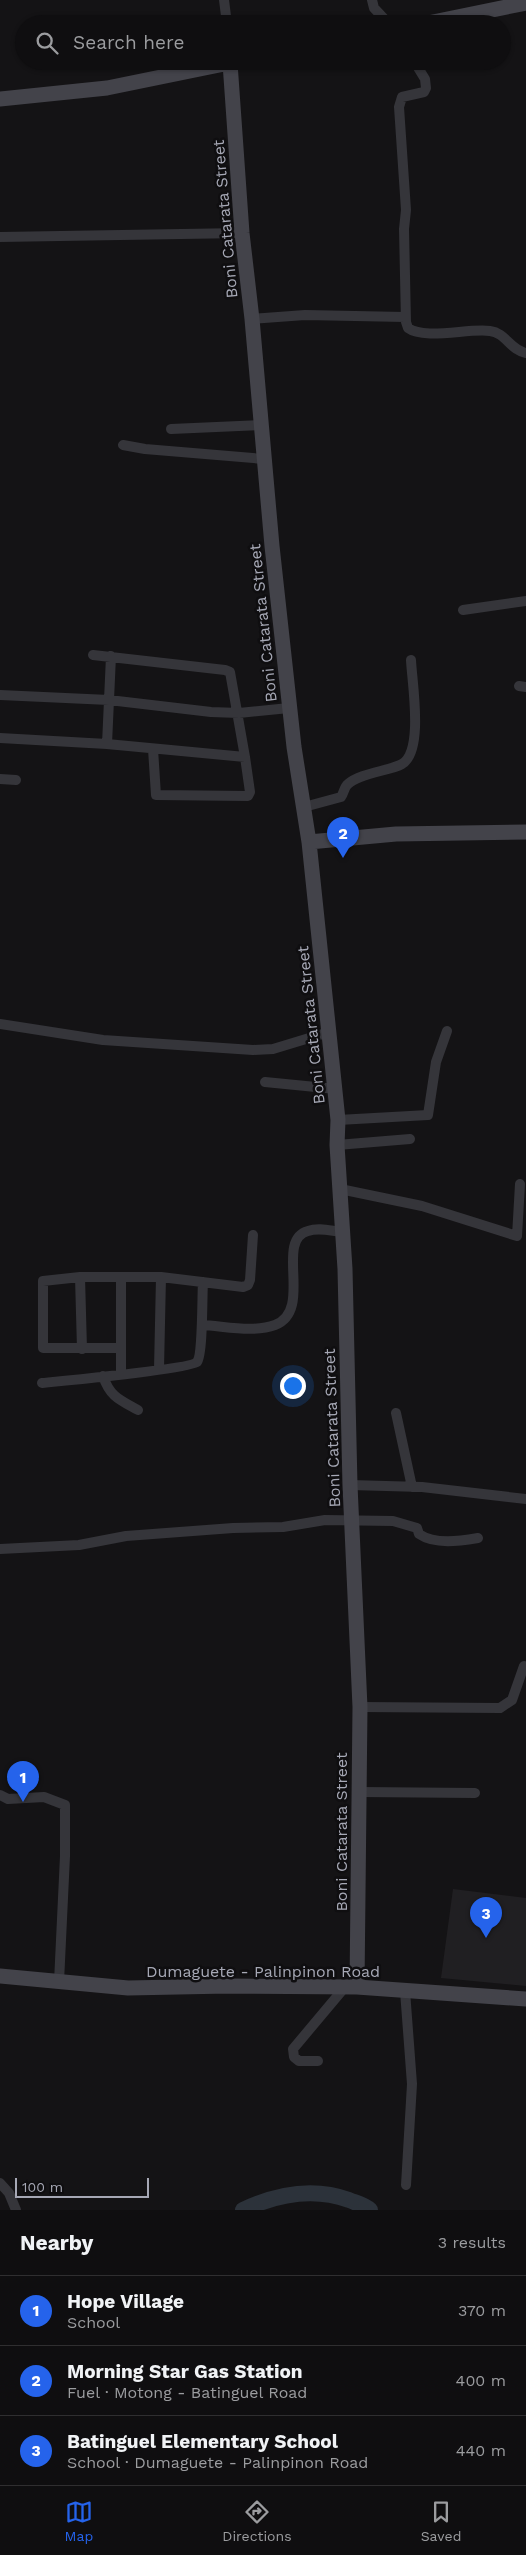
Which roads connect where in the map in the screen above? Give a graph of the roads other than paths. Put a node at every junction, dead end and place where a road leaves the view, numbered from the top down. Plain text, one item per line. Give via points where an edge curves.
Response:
1 (224, 0) edge
2 (372, 0) edge
3 (526, 3) edge
4 (226, 15) edge
5 (381, 15) edge
6 (467, 15) edge
7 (194, 70) edge
8 (233, 70) edge
9 (420, 70) edge
10 (0, 99) edge
11 (242, 233) junction
12 (0, 237) edge
13 (404, 317) junction
14 (252, 319) junction
15 (526, 353) edge
16 (261, 425) junction
17 (171, 429) dead end
18 (123, 445) dead end
19 (264, 459) junction
20 (526, 601) edge
21 (463, 610) dead end
22 (93, 655) dead end
23 (111, 656) junction
24 (411, 660) dead end
25 (0, 695) edge
26 (109, 700) junction
27 (290, 708) junction
28 (238, 713) junction
29 (0, 738) edge
30 (107, 744) junction
31 (153, 748) junction
32 (245, 757) junction
33 (0, 779) edge
34 (16, 780) dead end
35 (304, 807) junction
36 (526, 832) edge
37 (309, 842) junction
38 (0, 1024) edge
39 (448, 1031) dead end
40 (329, 1032) junction
41 (265, 1082) dead end
42 (336, 1089) junction
43 (338, 1120) junction
44 (410, 1139) dead end
45 (337, 1145) junction
46 (520, 1184) dead end
47 (340, 1189) junction
48 (342, 1232) junction
49 (253, 1235) dead end
50 (522, 1238) edge
51 (120, 1276) junction
52 (80, 1277) junction
53 (161, 1277) junction
54 (202, 1282) junction
55 (202, 1325) junction
56 (122, 1348) junction
57 (82, 1349) junction
58 (159, 1369) junction
59 (121, 1374) junction
60 (103, 1376) junction
61 (42, 1383) dead end
62 (138, 1410) dead end
63 (396, 1413) dead end
64 (350, 1485) junction
65 (412, 1487) junction
66 (526, 1499) edge
67 (353, 1521) junction
68 (478, 1538) dead end
69 (0, 1549) edge
70 (525, 1664) edge
71 (360, 1707) junction
72 (360, 1792) junction
73 (475, 1793) dead end
74 (0, 1795) edge
75 (0, 1976) edge
76 (59, 1982) junction
77 (351, 1987) junction
78 (405, 1991) junction
79 (526, 1999) edge
80 (318, 2061) dead end
81 (0, 2183) edge
82 (406, 2185) dead end
83 (16, 2210) edge

1 - 4 street
2 - 5 street
3 - 6 street
7 - 10 street via 107,88
8 - 11 street, Boni Catarata Street
9 - 13 street via 425,79 424,92 402,97 399,107 406,210
11 - 12 street
11 - 14 street, Boni Catarata Street
13 - 14 street via 305,315
13 - 15 street via 413,332 490,331 503,336 517,351
14 - 16 street, Boni Catarata Street
16 - 17 street
16 - 19 street, Boni Catarata Street
18 - 19 street
19 - 27 street, Boni Catarata Street
20 - 21 street
22 - 23 street
23 - 26 street
23 - 28 street via 226,670 233,678
24 - 35 street via 415,734 411,754 401,764 348,784 341,797
25 - 26 street
26 - 28 street
26 - 30 street
27 - 28 street
27 - 35 street, Boni Catarata Street
28 - 32 street
29 - 30 street
30 - 31 street
31 - 32 street
31 - 32 street via 156,795 248,796
33 - 34 street
35 - 37 street, Boni Catarata Street
36 - 37 street via 396,834
37 - 40 street, Boni Catarata Street
38 - 40 street via 103,1040 253,1050 273,1049
39 - 43 street via 436,1062 428,1115
40 - 42 street, Boni Catarata Street
41 - 42 street
42 - 43 street, Boni Catarata Street
43 - 45 street, Boni Catarata Street
44 - 45 street
45 - 47 street, Boni Catarata Street
46 - 50 street
47 - 48 street, Boni Catarata Street
47 - 50 street via 422,1206
48 - 55 street via 305,1231 296,1240 294,1297 289,1313 277,1325 262,1329
48 - 64 street, Boni Catarata Street
49 - 54 street via 248,1285
51 - 52 street
51 - 53 street
51 - 56 street
52 - 57 street
52 - 57 street via 43,1281 42,1345 46,1349
53 - 54 street
53 - 58 street
54 - 55 street
55 - 58 street via 197,1362
56 - 57 street
56 - 59 street
58 - 59 street
59 - 60 street
60 - 61 street
60 - 62 street via 112,1395
63 - 65 street
64 - 65 street
64 - 67 street, Boni Catarata Street
65 - 66 street
67 - 68 street via 408,1524 426,1539
67 - 69 street via 326,1520 283,1526 126,1536 79,1545
67 - 71 street, Boni Catarata Street
70 - 71 street via 512,1700 500,1708
71 - 72 street, Boni Catarata Street
72 - 73 street
72 - 77 street, Boni Catarata Street
74 - 76 street via 8,1798 44,1797 65,1805 66,1856
75 - 76 street, Dumaguete - Palinpinon Road
76 - 77 street, Dumaguete - Palinpinon Road via 128,1988
77 - 78 street, Dumaguete - Palinpinon Road
77 - 80 street via 293,2049 294,2057 299,2061
78 - 79 street, Dumaguete - Palinpinon Road
78 - 82 street via 412,2084
81 - 83 street via 9,2193

